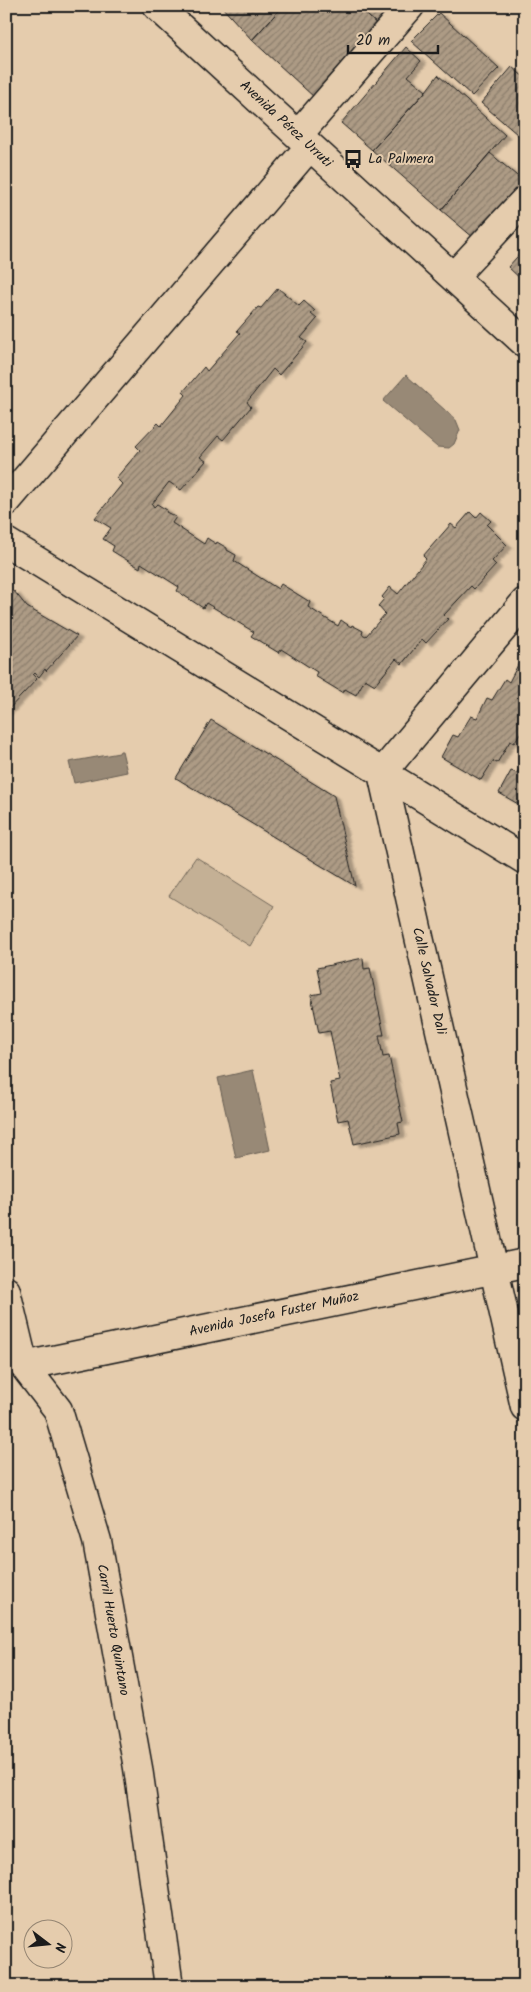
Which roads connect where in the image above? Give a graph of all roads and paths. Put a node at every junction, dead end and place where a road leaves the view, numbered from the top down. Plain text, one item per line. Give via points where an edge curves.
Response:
1 (157, 6) edge
2 (410, 6) edge
3 (304, 141) junction
4 (525, 200) edge
5 (453, 277) junction
6 (525, 343) edge
7 (6, 502) edge
8 (6, 542) edge
9 (525, 602) edge
10 (382, 773) junction
11 (525, 860) edge
12 (525, 1263) edge
13 (494, 1269) junction
14 (6, 1291) edge
15 (24, 1366) junction
16 (525, 1407) edge
17 (169, 1986) edge

1 - 3 street, Avenida Pérez Urruti
2 - 3 street
3 - 5 street, Avenida Pérez Urruti
3 - 7 street
4 - 5 street
5 - 6 street, Avenida Pérez Urruti
8 - 10 street
9 - 10 street
10 - 11 street
10 - 13 street, Calle Salvador Dali
12 - 13 street, Avenida Josefa Fuster Muñoz
13 - 15 street, Avenida Josefa Fuster Muñoz
13 - 16 street, Calle Salvador Dali
14 - 15 street, Carril Huerto Quintano
15 - 17 street, Carril Huerto Quintano via 58,1410 97,1541 138,1768

